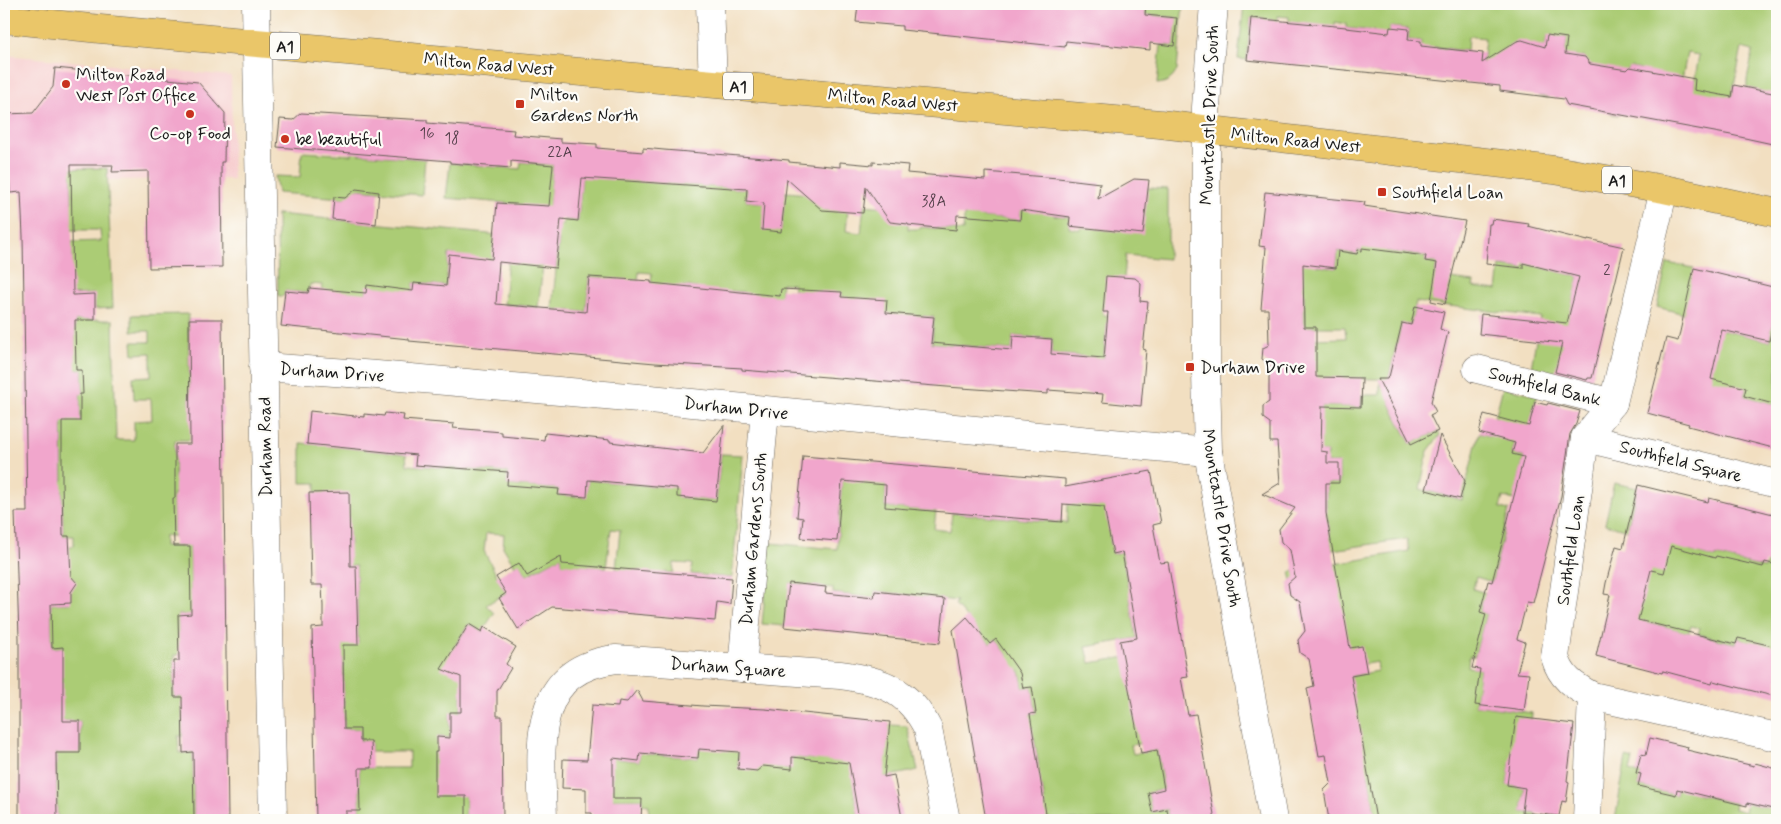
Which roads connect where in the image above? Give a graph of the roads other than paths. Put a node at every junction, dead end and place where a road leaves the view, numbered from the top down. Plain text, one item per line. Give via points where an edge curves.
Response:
1 (256, 4) edge
2 (710, 4) edge
3 (1214, 4) edge
4 (4, 19) edge
5 (256, 43) junction
6 (713, 83) junction
7 (1205, 129) junction
8 (1664, 189) junction
9 (1777, 213) edge
10 (263, 367) junction
11 (1477, 370) dead end
12 (1613, 403) junction
13 (765, 411) junction
14 (1585, 438) junction
15 (1208, 452) junction
16 (1777, 484) edge
17 (742, 668) junction
18 (1592, 696) junction
19 (1777, 737) edge
20 (273, 820) edge
21 (543, 820) edge
22 (946, 820) edge
23 (1273, 820) edge
24 (1587, 820) edge

1 - 5 street, Durham Road
2 - 6 street
3 - 7 street, Mountcastle Drive South
4 - 5 main road, Milton Road West / A1
5 - 6 main road, Milton Road West / A1
5 - 10 street, Durham Road
6 - 7 main road, Milton Road West / A1
7 - 8 main road, Milton Road West / A1 via 1527,166
7 - 15 street, Mountcastle Drive South
8 - 9 main road, Milton Road West / A1
8 - 12 street
10 - 13 street, Durham Drive
10 - 20 street, Durham Road
11 - 12 street, Southfield Bank
12 - 14 street
13 - 15 street, Durham Drive
13 - 17 street, Durham Gardens South
14 - 16 street, Southfield Square
14 - 18 street, Southfield Loan via 1556,657 1558,667 1571,684
15 - 23 street, Mountcastle Drive South
17 - 21 street, Durham Square via 616,659 598,661 572,675 562,683 544,720
17 - 22 street, Durham Square via 863,678 896,690 912,703 928,729
18 - 19 street
18 - 24 street

